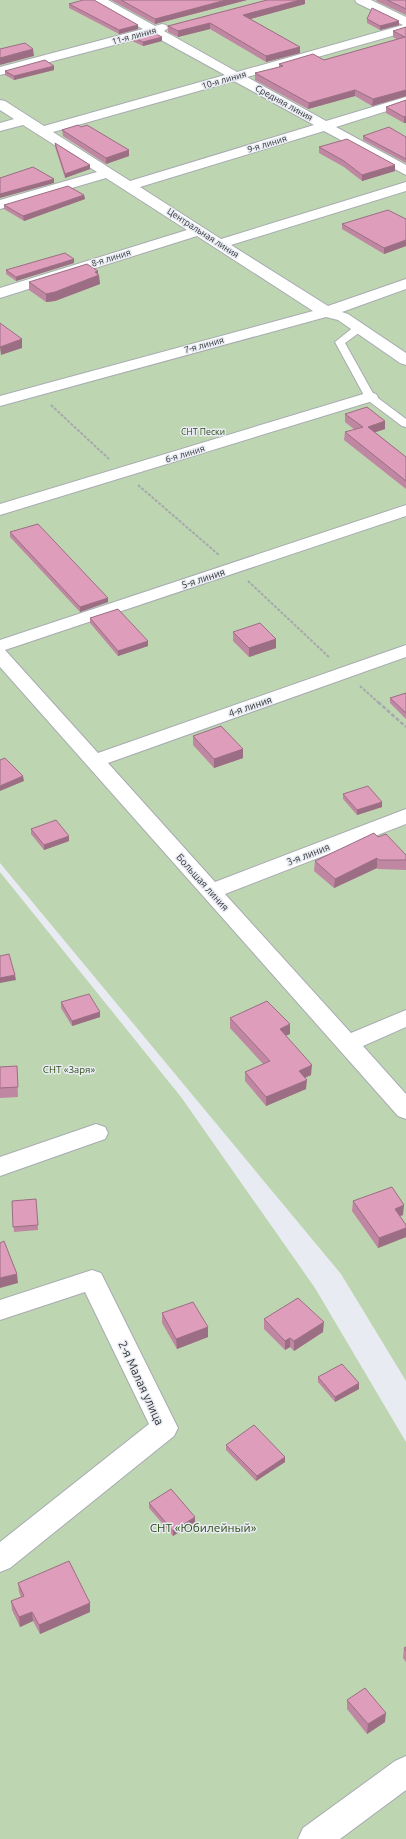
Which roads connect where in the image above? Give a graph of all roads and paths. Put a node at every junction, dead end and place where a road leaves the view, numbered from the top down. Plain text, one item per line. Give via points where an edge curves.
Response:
1 (99, 0) edge
2 (361, 0) edge
3 (406, 22) edge
4 (176, 24) edge
5 (406, 28) edge
6 (154, 30) junction
7 (0, 71) edge
8 (236, 76) junction
9 (406, 101) edge
10 (0, 104) edge
11 (25, 120) junction
12 (325, 126) junction
13 (0, 127) edge
14 (42, 132) junction
15 (406, 171) edge
16 (108, 173) junction
17 (129, 186) junction
18 (406, 186) edge
19 (0, 205) edge
20 (199, 231) junction
21 (220, 244) junction
22 (406, 284) edge
23 (0, 293) edge
24 (326, 312) junction
25 (359, 328) junction
26 (400, 340) dead end
27 (384, 345) junction
28 (406, 360) edge
29 (36, 391) junction
30 (370, 397) junction
31 (0, 401) edge
32 (406, 424) edge
33 (114, 464) dead end
34 (136, 484) dead end
35 (0, 510) edge
36 (406, 510) edge
37 (224, 559) dead end
38 (244, 578) dead end
39 (0, 646) edge
40 (320, 649) dead end
41 (406, 651) edge
42 (0, 655) edge
43 (355, 681) dead end
44 (406, 727) edge
45 (94, 760) junction
46 (406, 816) edge
47 (211, 891) junction
48 (406, 1018) edge
49 (347, 1044) junction
50 (406, 1110) edge
51 (96, 1133) dead end
52 (0, 1167) edge
53 (0, 1310) edge
54 (0, 1559) edge
55 (406, 1771) edge
56 (314, 1839) edge

1 - 6 street, Средняя линия
2 - 3 street
4 - 6 street, 11-я линия
5 - 8 street, 10-я линия
6 - 7 street, 11-я линия
6 - 8 street, Средняя линия
8 - 12 street, Средняя линия
8 - 14 street, 10-я линия
9 - 12 street, 9-я линия
10 - 11 street, Центральная линия
11 - 13 street
11 - 14 street, Центральная линия
12 - 15 street, Средняя линия
12 - 17 street, 9-я линия
14 - 16 street, Центральная линия
16 - 17 street, Центральная линия
16 - 19 street
17 - 20 street, Центральная линия
18 - 21 street
20 - 21 street, Центральная линия
20 - 23 street, 8-я линия
21 - 24 street, Центральная линия
22 - 24 street, 7-я линия
24 - 25 street, Центральная линия via 343,316
24 - 29 street, 7-я линия
25 - 27 street, Центральная линия
25 - 30 lane via 340,342
26 - 27 street
27 - 28 street, Центральная линия
29 - 31 street, 7-я линия
29 - 33 path
30 - 32 lane
30 - 35 street, 6-я линия
34 - 37 path
36 - 39 street, 5-я линия
38 - 40 path
41 - 45 street, 4-я линия
42 - 45 street, Большая линия
43 - 44 path
45 - 47 street, Большая линия
46 - 47 street, 3-я линия
47 - 49 street, Большая линия
48 - 49 street
49 - 50 street, Большая линия
51 - 52 street
53 - 54 street, 2-я Малая улица via 92,1280 164,1428
55 - 56 street

